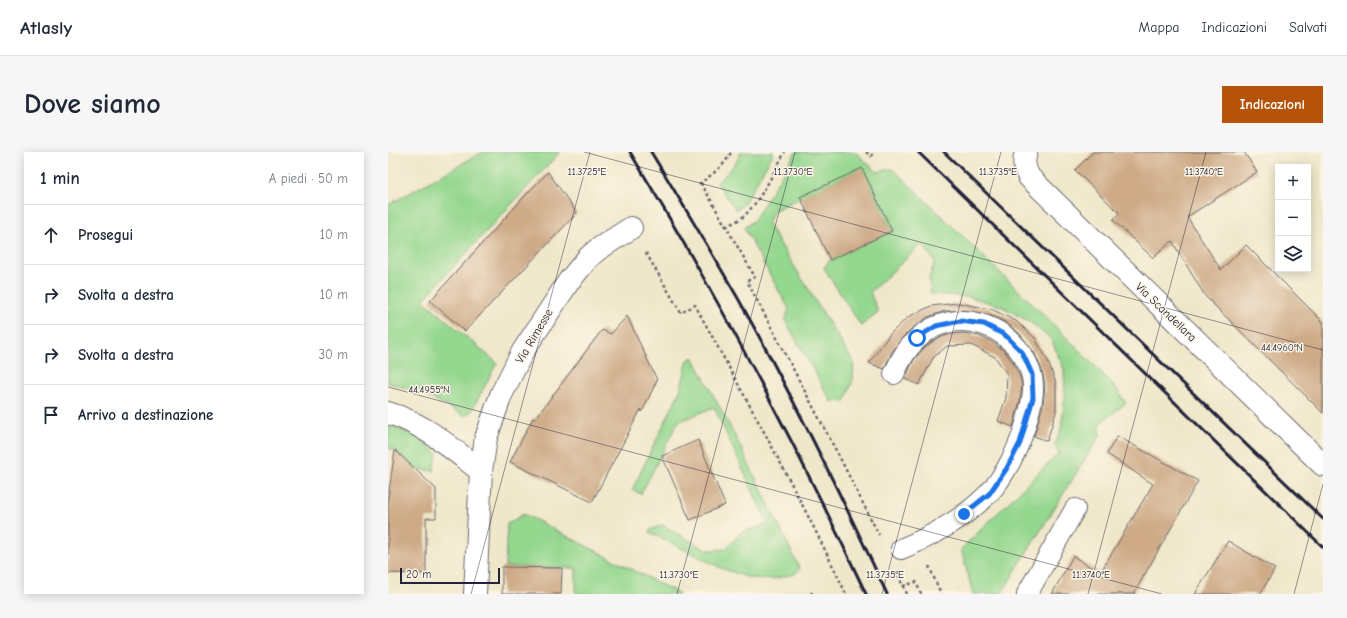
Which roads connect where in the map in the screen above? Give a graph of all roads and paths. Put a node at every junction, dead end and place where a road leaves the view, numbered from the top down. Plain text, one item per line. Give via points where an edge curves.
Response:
1 (731, 152) edge
2 (784, 152) edge
3 (866, 152) edge
4 (875, 152) edge
5 (1026, 152) edge
6 (726, 227) junction
7 (631, 228) dead end
8 (649, 257) dead end
9 (894, 374) dead end
10 (388, 413) edge
11 (1323, 464) edge
12 (481, 471) junction
13 (1075, 509) dead end
14 (880, 538) dead end
15 (901, 549) dead end
16 (897, 572) dead end
17 (903, 586) junction
18 (475, 594) edge
19 (846, 594) edge
20 (907, 594) edge
21 (921, 594) edge
22 (1027, 594) edge

1 - 6 path via 726,161 700,184
2 - 6 path via 752,206 743,216
3 - 4 path via 870,156
5 - 11 street, Via Scandellara via 1024,168 1028,177
6 - 14 path via 755,277 747,281
7 - 12 street, Via Rimesse via 588,258 569,281 523,351 492,418
8 - 19 path via 681,313 695,305 827,553
9 - 15 lane via 903,355 917,338 936,326 960,321 984,324 1005,335 1022,352 1032,374 1033,398 1020,443 989,494 934,534
10 - 12 street via 415,423
12 - 18 street, Via Rimesse
13 - 22 lane
16 - 17 path
17 - 20 path
17 - 21 path via 916,582

